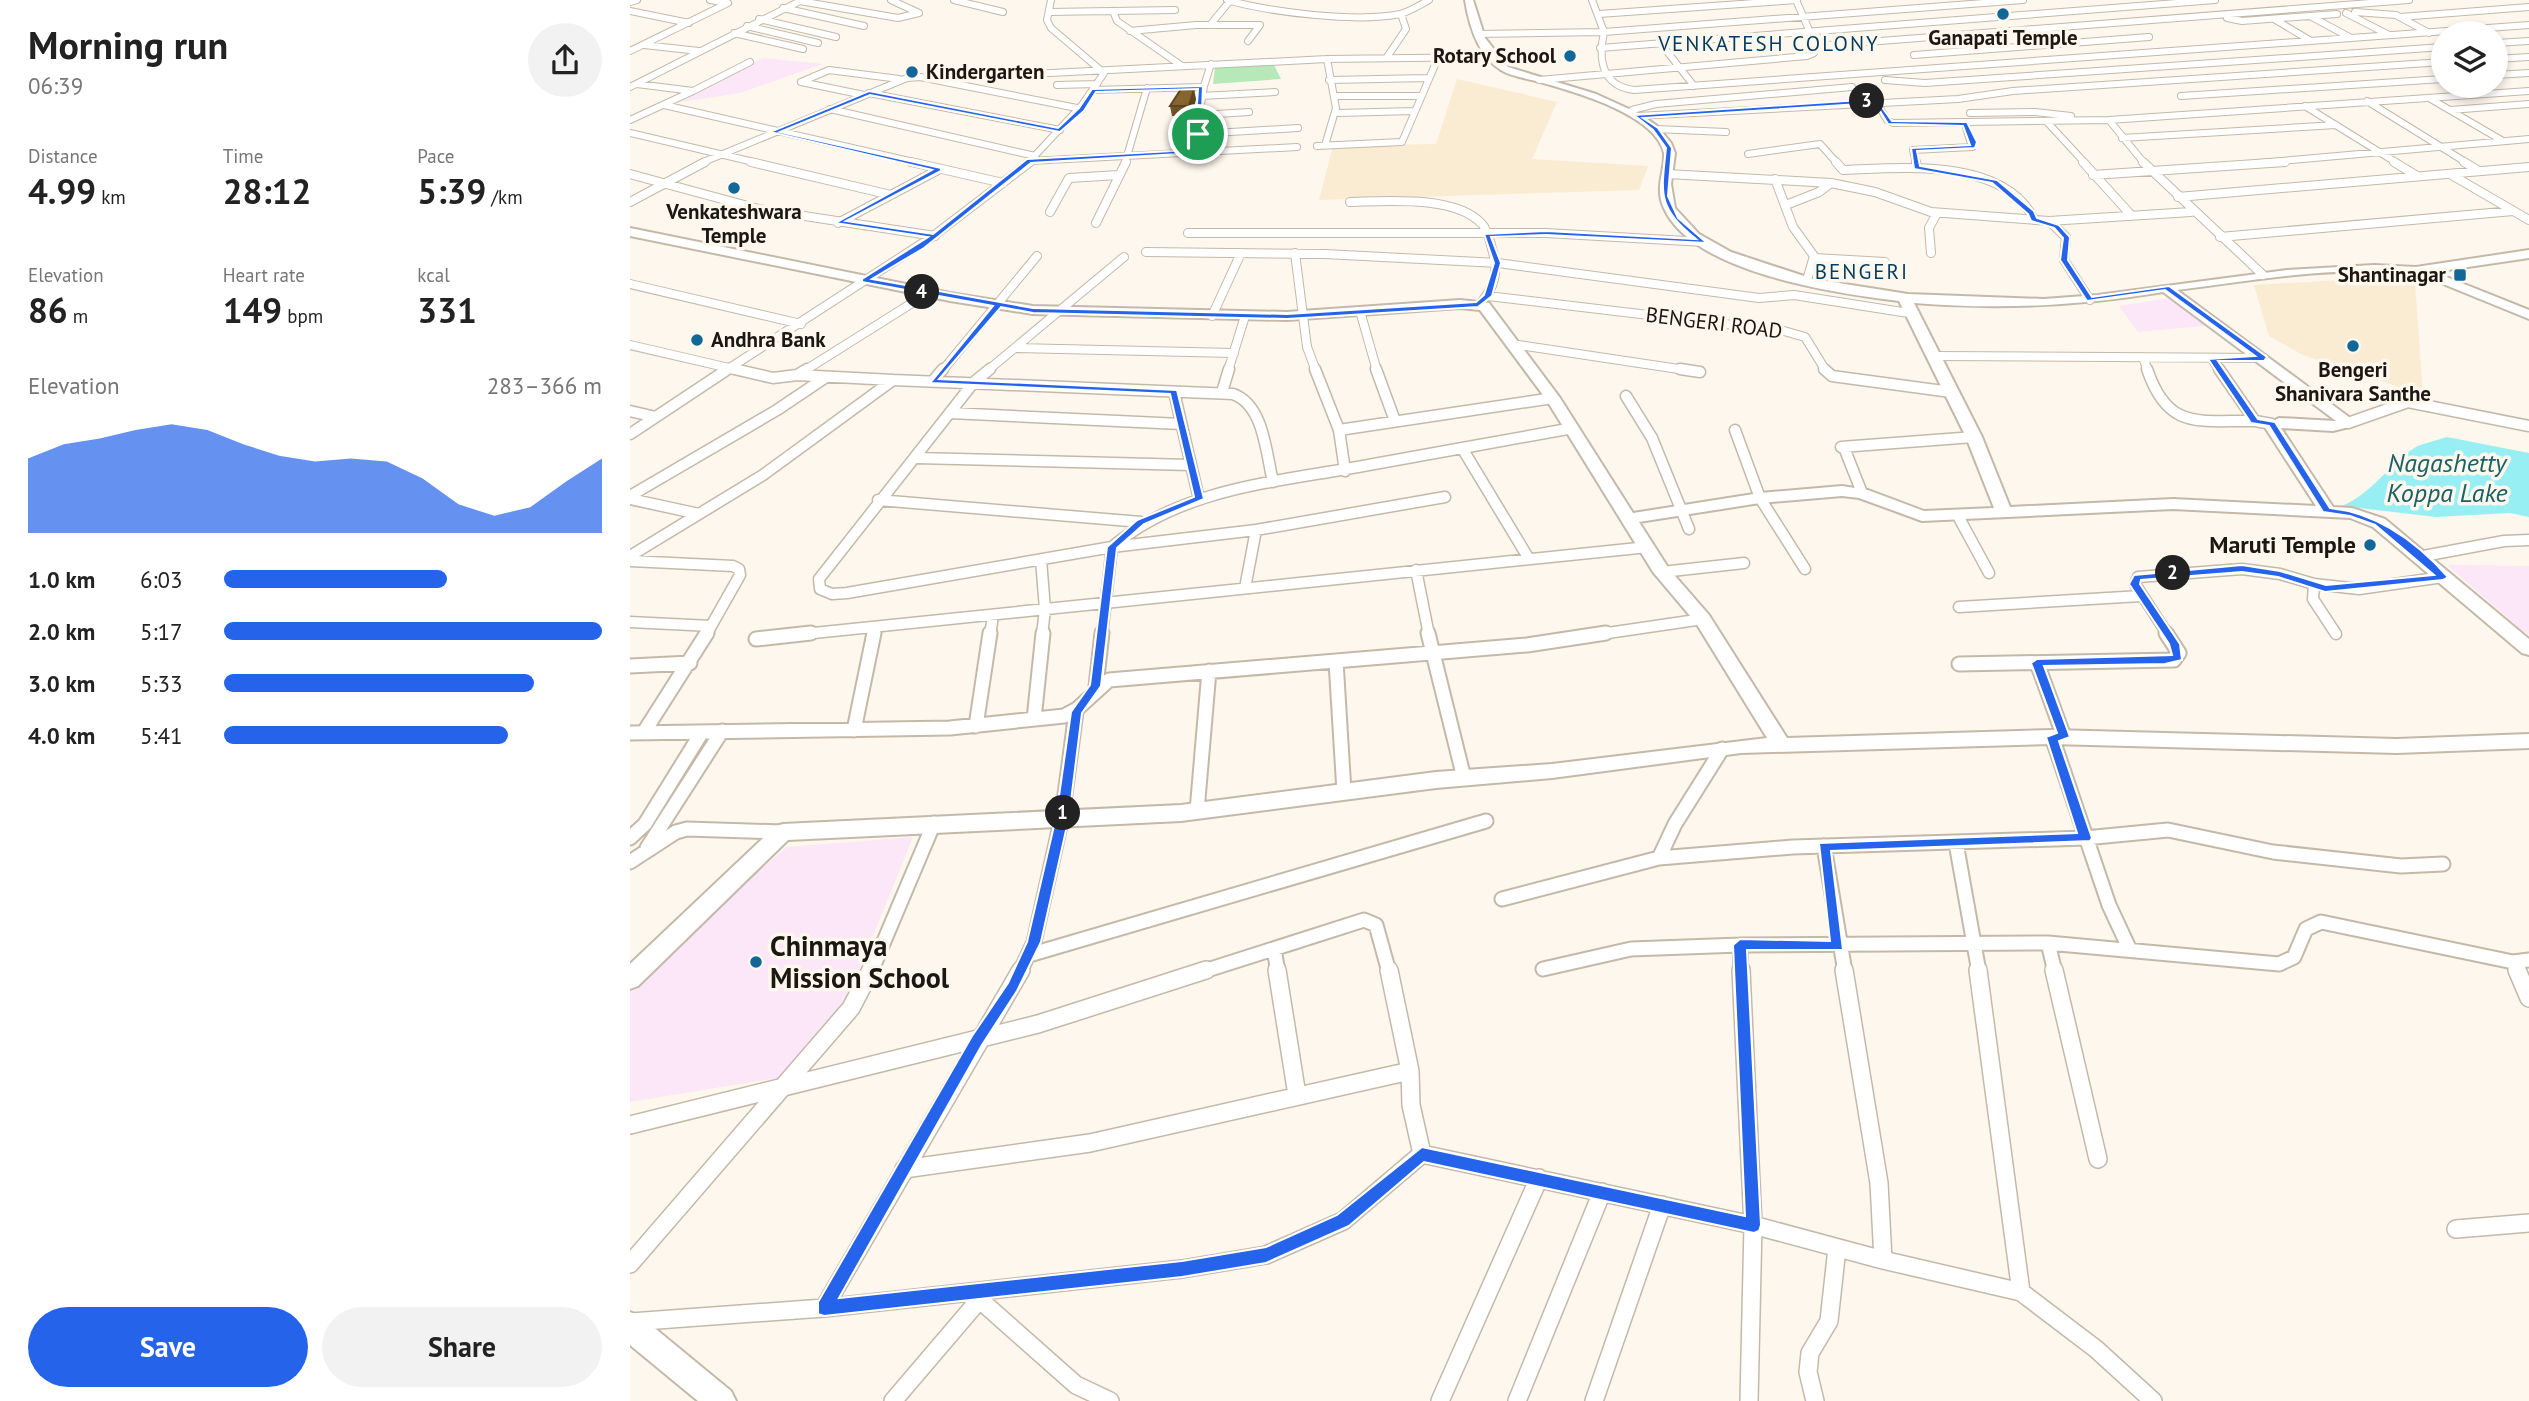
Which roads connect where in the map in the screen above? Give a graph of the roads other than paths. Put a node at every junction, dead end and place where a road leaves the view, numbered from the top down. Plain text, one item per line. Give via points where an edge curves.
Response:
1 (637, 0) edge
2 (710, 0) edge
3 (801, 0) edge
4 (891, 0) edge
5 (954, 0) edge
6 (1051, 0) edge
7 (1429, 0) edge
8 (1469, 0) edge
9 (1592, 0) edge
10 (1797, 0) edge
11 (2023, 0) edge
12 (2216, 0) edge
13 (2340, 0) edge
14 (2409, 0) edge
15 (2511, 0) edge
16 (1228, 1) edge
17 (1311, 1) edge
18 (630, 2) edge
19 (731, 2) edge
20 (1973, 2) edge
21 (2350, 4) junction
22 (2528, 7) edge
23 (782, 8) junction
24 (2099, 9) junction
25 (1175, 10) dead end
26 (630, 11) edge
27 (1114, 11) junction
28 (1303, 11) junction
29 (2262, 11) junction
30 (2365, 11) junction
31 (1003, 12) dead end
32 (1049, 12) junction
33 (2346, 13) junction
34 (1401, 14) junction
35 (1599, 14) junction
36 (2220, 14) junction
37 (2311, 16) junction
38 (2400, 17) junction
39 (1805, 18) junction
40 (1990, 18) junction
41 (760, 19) junction
42 (2273, 19) junction
43 (1966, 20) junction
44 (2120, 22) junction
45 (689, 23) junction
46 (1210, 25) junction
47 (2529, 25) edge
48 (747, 26) junction
49 (864, 26) dead end
50 (2508, 27) edge
51 (1130, 31) junction
52 (1604, 32) junction
53 (1810, 32) junction
54 (734, 33) junction
55 (1989, 33) junction
56 (2429, 33) joint
57 (1477, 34) junction
58 (2390, 36) junction
59 (836, 37) dead end
60 (2149, 37) dead end
61 (2352, 38) junction
62 (1901, 40) junction
63 (1248, 41) dead end
64 (2311, 41) junction
65 (2529, 41) edge
66 (2508, 42) edge
67 (818, 43) dead end
68 (2291, 43) junction
69 (630, 44) edge
70 (643, 45) junction
71 (1662, 45) junction
72 (1816, 46) junction
73 (1600, 48) junction
74 (2010, 48) junction
75 (2431, 48) edge
76 (803, 49) dead end
77 (630, 51) edge
78 (699, 51) junction
79 (2377, 51) junction
80 (2354, 52) junction
81 (1914, 55) junction
82 (1807, 56) junction
83 (2312, 56) junction
84 (1387, 57) junction
85 (1492, 57) junction
86 (2529, 57) edge
87 (1438, 58) junction
88 (1327, 59) junction
89 (2508, 59) edge
90 (2026, 61) junction
91 (750, 62) dead end
92 (2006, 63) junction
93 (2431, 63) edge
94 (1211, 64) junction
95 (2202, 64) junction
96 (1182, 66) junction
97 (1679, 67) junction
98 (2377, 67) junction
99 (2146, 68) junction
100 (1924, 69) junction
101 (1104, 73) junction
102 (2529, 73) edge
103 (1604, 74) junction
104 (2508, 74) edge
105 (2514, 74) junction
106 (1012, 75) dead end
107 (1827, 76) junction
108 (2021, 76) junction
109 (2224, 77) junction
110 (1428, 78) junction
111 (901, 80) junction
112 (1329, 80) junction
113 (1539, 80) junction
114 (1957, 80) junction
115 (2431, 80) edge
116 (2164, 81) junction
117 (2401, 81) junction
118 (1843, 82) junction
119 (2529, 82) edge
120 (632, 85) edge
121 (1057, 85) dead end
122 (1095, 86) junction
123 (1694, 86) junction
124 (1201, 87) junction
125 (1852, 87) junction
126 (1147, 88) junction
127 (693, 91) junction
128 (2529, 91) edge
129 (1275, 92) dead end
130 (2247, 92) junction
131 (867, 94) junction
132 (1978, 95) junction
133 (1201, 96) junction
134 (1334, 96) junction
135 (1420, 96) junction
136 (2181, 96) junction
137 (2428, 97) junction
138 (1958, 99) junction
139 (1876, 101) junction
140 (1918, 101) junction
141 (2366, 101) junction
142 (1867, 102) junction
143 (2529, 104) edge
144 (664, 105) junction
145 (2305, 106) junction
146 (830, 109) junction
147 (1082, 109) junction
148 (2450, 110) junction
149 (1414, 111) junction
150 (1249, 112) dead end
151 (1338, 113) junction
152 (1630, 113) junction
153 (1970, 113) junction
154 (2203, 113) junction
155 (1201, 115) junction
156 (630, 120) edge
157 (2109, 120) junction
158 (2091, 121) junction
159 (1974, 123) junction
160 (2048, 123) junction
161 (1933, 124) junction
162 (1965, 124) junction
163 (2336, 125) junction
164 (1298, 128) dead end
165 (1655, 129) junction
166 (1060, 130) junction
167 (773, 132) junction
168 (1726, 132) dead end
169 (630, 133) edge
170 (1198, 134) junction
171 (2122, 138) junction
172 (2529, 139) edge
173 (2503, 141) junction
174 (1326, 142) dead end
175 (1317, 146) dead end
176 (1297, 147) dead end
177 (2440, 147) junction
178 (1193, 152) junction
179 (2379, 153) junction
180 (1748, 154) dead end
181 (719, 155) junction
182 (1129, 156) junction
183 (1032, 159) junction
184 (1917, 167) junction
185 (2529, 167) edge
186 (938, 170) junction
187 (2150, 171) junction
188 (2480, 171) junction
189 (2450, 173) junction
190 (630, 174) edge
191 (1667, 174) junction
192 (2093, 174) junction
193 (1119, 175) junction
194 (2417, 176) junction
195 (1775, 179) junction
196 (1003, 183) junction
197 (1830, 183) junction
198 (666, 184) junction
199 (891, 195) junction
200 (2178, 197) junction
201 (630, 202) edge
202 (1350, 202) dead end
203 (1786, 205) junction
204 (2513, 211) junction
205 (1051, 212) dead end
206 (2192, 212) junction
207 (1937, 213) junction
208 (2131, 215) junction
209 (2034, 219) junction
210 (2529, 220) edge
211 (2049, 221) junction
212 (838, 223) junction
213 (1096, 223) dead end
214 (630, 232) edge
215 (1188, 233) dead end
216 (1487, 235) junction
217 (935, 236) junction
218 (2220, 237) junction
219 (1704, 242) junction
220 (1146, 252) dead end
221 (1241, 253) junction
222 (1295, 253) junction
223 (1931, 253) dead end
224 (2529, 254) edge
225 (1037, 256) dead end
226 (1124, 257) dead end
227 (1814, 258) junction
228 (1885, 262) dead end
229 (1498, 263) junction
230 (2415, 270) junction
231 (2263, 275) junction
232 (865, 280) junction
233 (1807, 280) junction
234 (630, 284) edge
235 (2166, 288) junction
236 (928, 293) junction
237 (1903, 298) junction
238 (1483, 300) junction
239 (2090, 300) junction
240 (999, 305) junction
241 (1058, 311) junction
242 (1360, 311) junction
243 (1915, 314) junction
244 (1304, 315) junction
245 (2529, 315) edge
246 (1212, 316) junction
247 (1245, 316) junction
248 (801, 324) junction
249 (1512, 344) junction
250 (630, 345) edge
251 (1014, 348) junction
252 (1234, 353) junction
253 (1934, 356) junction
254 (2143, 358) junction
255 (2264, 358) junction
256 (2212, 359) junction
257 (730, 369) junction
258 (1700, 372) dead end
259 (797, 376) junction
260 (826, 377) junction
261 (893, 380) junction
262 (936, 381) junction
263 (970, 382) junction
264 (1174, 391) junction
265 (1222, 392) junction
266 (1951, 392) junction
267 (1626, 396) dead end
268 (1553, 398) junction
269 (630, 411) edge
270 (950, 413) junction
271 (656, 417) junction
272 (1395, 421) junction
273 (2255, 421) junction
274 (2348, 423) junction
275 (1181, 424) junction
276 (2272, 424) junction
277 (2529, 426) edge
278 (1573, 428) junction
279 (1339, 430) junction
280 (1735, 430) dead end
281 (630, 433) edge
282 (1974, 437) junction
283 (1462, 449) junction
284 (917, 458) junction
285 (1190, 465) junction
286 (1345, 471) junction
287 (1273, 482) junction
288 (1862, 493) junction
289 (1445, 497) dead end
290 (630, 498) edge
291 (1760, 498) junction
292 (1199, 499) junction
293 (878, 500) junction
294 (1684, 510) junction
295 (2327, 510) junction
296 (699, 514) junction
297 (2005, 514) junction
298 (1958, 516) junction
299 (1630, 518) junction
300 (1141, 522) junction
301 (1256, 530) junction
302 (1689, 530) dead end
303 (2529, 540) edge
304 (1112, 547) junction
305 (1648, 547) junction
306 (2418, 557) junction
307 (630, 559) edge
308 (1529, 559) junction
309 (1041, 560) junction
310 (1744, 563) dead end
311 (1805, 569) dead end
312 (1416, 570) junction
313 (1662, 572) junction
314 (1989, 573) dead end
315 (2443, 577) junction
316 (2314, 584) junction
317 (1245, 588) junction
318 (2141, 596) junction
319 (1105, 602) junction
320 (1959, 607) dead end
321 (1045, 609) junction
322 (993, 616) junction
323 (1703, 619) junction
324 (630, 622) edge
325 (711, 626) junction
326 (875, 628) junction
327 (2336, 634) dead end
328 (756, 639) dead end
329 (2529, 649) edge
330 (1432, 653) junction
331 (1336, 661) junction
332 (690, 663) junction
333 (2037, 663) junction
334 (1959, 664) dead end
335 (630, 666) edge
336 (1209, 671) junction
337 (1096, 686) junction
338 (1076, 712) junction
339 (1034, 719) junction
340 (976, 726) junction
341 (854, 730) junction
342 (722, 731) junction
343 (644, 732) junction
344 (702, 732) junction
345 (630, 733) edge
346 (2058, 737) junction
347 (2529, 741) edge
348 (1781, 744) junction
349 (1722, 749) junction
350 (1464, 778) junction
351 (1344, 792) junction
352 (1197, 811) junction
353 (1062, 817) junction
354 (1486, 821) dead end
355 (934, 823) junction
356 (783, 832) junction
357 (630, 838) edge
358 (2085, 838) junction
359 (1956, 843) junction
360 (1824, 846) junction
361 (636, 858) edge
362 (1659, 858) junction
363 (2443, 864) dead end
364 (1502, 899) dead end
365 (2048, 943) junction
366 (1740, 945) junction
367 (1975, 945) junction
368 (1838, 946) junction
369 (2129, 947) junction
370 (1274, 949) junction
371 (1029, 954) junction
372 (2529, 960) edge
373 (2513, 962) junction
374 (1543, 969) dead end
375 (630, 979) edge
376 (2529, 998) edge
377 (977, 1041) junction
378 (1410, 1071) junction
379 (784, 1089) junction
380 (1297, 1096) junction
381 (630, 1125) edge
382 (1422, 1154) junction
383 (2098, 1159) dead end
384 (904, 1169) junction
385 (1539, 1178) junction
386 (1602, 1192) junction
387 (1662, 1205) junction
388 (2529, 1223) edge
389 (1754, 1225) junction
390 (2456, 1229) dead end
391 (1837, 1248) junction
392 (1883, 1261) junction
393 (630, 1264) edge
394 (2021, 1293) junction
395 (975, 1296) junction
396 (824, 1308) junction
397 (630, 1324) edge
398 (721, 1401) edge
399 (893, 1401) edge
400 (1110, 1401) edge
401 (1440, 1401) edge
402 (1517, 1401) edge
403 (1594, 1401) edge
404 (1749, 1401) edge
405 (1815, 1401) edge
406 (2153, 1401) edge

1 - 18 street
2 - 19 street
3 - 4 street via 898,18 919,13
3 - 23 street
5 - 31 street
6 - 32 street
7 - 34 street
8 - 57 street
9 - 35 street
10 - 35 street
10 - 39 street
11 - 20 street
12 - 24 street
13 - 21 street
14 - 21 street
15 - 22 street
16 - 28 street
16 - 46 street
17 - 28 street
19 - 45 street
20 - 39 street
20 - 40 street
21 - 29 street
21 - 30 street
22 - 38 street
23 - 41 street
23 - 49 street
24 - 40 street
24 - 44 street
25 - 27 street
26 - 45 street
27 - 32 street
27 - 51 street via 1114,18
28 - 34 street via 1331,17
29 - 36 street
29 - 42 street
30 - 33 street
30 - 38 street
32 - 101 street via 1048,24 1056,34
33 - 37 street
33 - 58 street
34 - 84 street via 1406,29
35 - 52 street
36 - 42 street via 2236,21
36 - 44 street
37 - 42 street
37 - 61 street
38 - 56 street
39 - 52 street
39 - 53 street
40 - 43 street
41 - 48 street
41 - 59 street
42 - 64 street
43 - 53 street
43 - 55 street
44 - 55 street
45 - 70 street
46 - 51 street
46 - 63 street via 1260,25
47 - 50 street
48 - 54 street
48 - 67 street
51 - 96 street
52 - 57 street
52 - 73 street
53 - 71 street
53 - 72 street
54 - 76 street
54 - 78 street
55 - 62 street
55 - 74 street
56 - 58 street
57 - 85 street
58 - 61 street
60 - 74 street
61 - 64 street
61 - 79 street
62 - 72 street
62 - 81 street
64 - 68 street
65 - 66 street
68 - 83 street
68 - 90 street
69 - 70 street
70 - 77 street
70 - 78 street
71 - 73 street
71 - 97 street
72 - 82 street
73 - 103 street
74 - 81 street
74 - 90 street
75 - 79 street
78 - 120 street
79 - 80 street
80 - 83 street
80 - 98 street
81 - 100 street
82 - 97 street
82 - 107 street via 1814,71
83 - 95 street
84 - 87 street
84 - 88 street
85 - 87 street
85 - 113 street via 1505,69
86 - 89 street
87 - 110 street
88 - 94 street
88 - 112 street
90 - 92 street
91 - 127 street
92 - 100 street
92 - 108 street
93 - 98 street
94 - 96 street
94 - 124 street
95 - 99 street
95 - 109 street
96 - 101 street
97 - 103 street
97 - 123 street
98 - 109 street
98 - 117 street
99 - 108 street
99 - 116 street
100 - 107 street
101 - 106 street
101 - 122 street
102 - 105 street
103 - 113 street
103 - 123 street via 1614,86 1626,90
104 - 105 street
105 - 119 street
107 - 118 street
107 - 123 street
108 - 114 street
109 - 116 street
109 - 130 street
110 - 112 street
110 - 135 street
111 - 131 street
111 - 131 street via 829,70 801,82
111 - 147 street via 920,77
112 - 134 street
113 - 152 street
114 - 118 street
114 - 132 street
115 - 117 street
116 - 132 street
116 - 136 street
117 - 130 street
117 - 137 street
118 - 125 street
120 - 127 street
121 - 122 street
122 - 126 street
122 - 147 street
124 - 126 street
124 - 133 street
125 - 142 street
125 - 152 street via 1656,104
126 - 182 street
127 - 144 street
128 - 137 street
129 - 133 street
130 - 136 street
131 - 146 street
131 - 166 street
132 - 138 street
133 - 155 street
134 - 135 street
134 - 151 street
135 - 149 street
136 - 154 street
137 - 141 street
137 - 148 street
138 - 140 street
138 - 153 street
139 - 140 street
139 - 142 street
139 - 161 street via 1888,122
140 - 161 street
141 - 145 street
141 - 177 street
142 - 152 street
143 - 148 street
144 - 156 street
144 - 167 street
145 - 154 street
145 - 163 street
146 - 167 street
146 - 183 street
147 - 166 street
148 - 173 street
149 - 151 street
149 - 175 street via 1400,144
150 - 155 street
151 - 174 street
152 - 165 street
153 - 158 street via 2035,112
153 - 159 street
154 - 157 street
155 - 170 street
157 - 158 street
157 - 171 street
158 - 160 street
159 - 160 street
159 - 162 street
160 - 192 street
161 - 162 street
162 - 184 street via 1972,147 1913,150
163 - 171 street
163 - 179 street
164 - 170 street
165 - 168 street
165 - 191 street via 1669,148
166 - 183 street
167 - 181 street
167 - 186 street
169 - 181 street
170 - 178 street
171 - 187 street
172 - 173 street
173 - 177 street
176 - 178 street
177 - 179 street
177 - 188 street
178 - 182 street
179 - 187 street
179 - 194 street
180 - 184 street via 1820,144 1843,170
181 - 198 street
181 - 199 street
182 - 183 street
182 - 193 street
183 - 196 street
184 - 209 street via 1994,181
185 - 188 street
186 - 196 street
186 - 199 street
187 - 192 street
187 - 200 street
188 - 189 street
189 - 194 street
189 - 204 street
190 - 198 street
191 - 195 street
191 - 219 street via 1669,208
192 - 208 street
193 - 205 street via 1069,178
193 - 213 street
194 - 200 street
195 - 197 street
195 - 203 street
196 - 217 street
197 - 203 street
197 - 207 street
198 - 201 street
198 - 212 street via 760,209
199 - 212 street
200 - 206 street
202 - 216 street via 1402,202 1462,211 1483,225
203 - 227 street via 1793,227
204 - 210 street
204 - 218 street
206 - 208 street
206 - 218 street
207 - 209 street
207 - 223 street via 1929,228
208 - 211 street
209 - 211 street
211 - 239 street via 2066,237 2064,260
212 - 217 street
214 - 232 street
215 - 216 street
216 - 219 street via 1546,233
216 - 229 street
217 - 232 street
218 - 231 street
219 - 233 street via 1760,268
220 - 221 street
221 - 222 street
221 - 246 street
222 - 229 street
222 - 244 street
224 - 230 street
225 - 240 street
226 - 241 street
227 - 228 street
227 - 233 street
229 - 238 street
229 - 243 street via 1759,298 1794,295
230 - 231 street
230 - 245 street
231 - 235 street
232 - 236 street
232 - 248 street
233 - 237 street
234 - 248 street
235 - 239 street
235 - 255 street
236 - 240 street
236 - 259 street
237 - 239 street via 2009,304
237 - 243 street
238 - 242 street
238 - 249 street
238 - 266 street, BENGERI ROAD via 1784,331 1805,337 1819,366 1832,376
240 - 241 street
240 - 262 street
241 - 246 street
241 - 251 street
242 - 244 street
242 - 272 street
243 - 253 street
244 - 247 street
244 - 279 street via 1307,347
246 - 247 street
247 - 252 street
248 - 257 street
249 - 258 street
249 - 268 street
250 - 257 street
251 - 252 street
251 - 263 street
252 - 265 street
253 - 254 street
253 - 266 street
254 - 256 street
254 - 273 street via 2171,413
255 - 256 street
255 - 274 street
256 - 273 street
257 - 259 street via 774,378
257 - 271 street
259 - 260 street
260 - 261 street
260 - 290 street
261 - 262 street
261 - 296 street via 762,475
262 - 263 street
263 - 264 street
263 - 270 street
264 - 265 street
264 - 275 street
265 - 287 street via 1244,398 1254,408
266 - 282 street
267 - 294 street via 1652,438
268 - 272 street
268 - 278 street
269 - 271 street
270 - 275 street
270 - 284 street
271 - 281 street
272 - 279 street
273 - 276 street
274 - 276 street
274 - 277 street via 2408,402
275 - 285 street
276 - 295 street
278 - 283 street
278 - 299 street
279 - 286 street
280 - 291 street
282 - 288 street via 1843,448
282 - 297 street
283 - 286 street
283 - 308 street
284 - 285 street
284 - 293 street
285 - 292 street
286 - 287 street
287 - 292 street
288 - 291 street
288 - 298 street via 1922,516
289 - 301 street
290 - 296 street
291 - 294 street
291 - 311 street
292 - 300 street
293 - 300 street
293 - 309 street via 819,579 822,592 847,593
294 - 299 street
294 - 302 street
295 - 297 street via 2173,504
295 - 306 street via 2379,523
296 - 307 street
297 - 298 street
298 - 314 street
299 - 305 street
300 - 304 street
301 - 304 street
301 - 317 street
303 - 306 street
304 - 309 street
304 - 319 street
305 - 308 street
305 - 313 street
306 - 315 street
307 - 325 street via 740,569
308 - 312 street
309 - 321 street
310 - 313 street
312 - 317 street
312 - 330 street
313 - 323 street
315 - 316 street via 2352,588 2325,589
315 - 329 street
316 - 318 street via 2261,570 2215,569 2138,577 2134,584
316 - 327 street via 2313,599
317 - 319 street
318 - 320 street
318 - 333 street via 2175,644 2179,653 2174,660
319 - 321 street
319 - 337 street
321 - 322 street
321 - 339 street
322 - 326 street
322 - 340 street
323 - 330 street via 1527,645
323 - 348 street
324 - 325 street
325 - 332 street
326 - 328 street
326 - 341 street
330 - 331 street
330 - 350 street
331 - 336 street
331 - 351 street
332 - 335 street
332 - 343 street
333 - 334 street
333 - 346 street
336 - 337 street via 1126,677
336 - 352 street
337 - 338 street
338 - 339 street
338 - 353 street
339 - 340 street
340 - 341 street
341 - 342 street
342 - 344 street
342 - 361 street via 671,815
343 - 344 street
343 - 345 street
344 - 357 street via 645,824
346 - 347 street via 2398,746
346 - 348 street
346 - 358 street
348 - 349 street
349 - 350 street
349 - 362 street
350 - 351 street
351 - 352 street
352 - 353 street
353 - 355 street
353 - 371 street
354 - 371 street
355 - 356 street
355 - 379 street via 866,983
356 - 361 street via 687,829
356 - 375 street
358 - 359 street
358 - 363 street via 2168,830 2286,853 2401,866
358 - 369 street
359 - 360 street
359 - 367 street
360 - 362 street
360 - 368 street
362 - 364 street
365 - 367 street
365 - 369 street
365 - 383 street
366 - 368 street
366 - 374 street via 1632,949
366 - 389 street
367 - 368 street
367 - 394 street
368 - 392 street via 1879,1183
369 - 373 street via 2279,964 2294,957 2306,929 2321,922
370 - 377 street
370 - 378 street via 1354,922 1376,925 1384,942
370 - 380 street
371 - 377 street
372 - 373 street
373 - 376 street
377 - 379 street
377 - 384 street
378 - 380 street
378 - 382 street via 1411,1105
379 - 381 street
379 - 393 street
380 - 384 street via 1090,1143
382 - 385 street
382 - 395 street via 1343,1221 1266,1255
384 - 396 street
385 - 386 street
385 - 401 street
386 - 387 street
386 - 402 street
387 - 389 street
387 - 403 street
388 - 390 street
389 - 391 street
389 - 404 street
391 - 392 street
391 - 405 street via 1829,1321 1810,1353 1808,1372
392 - 394 street
394 - 406 street via 2096,1349
395 - 396 street
395 - 399 street
395 - 400 street via 1076,1385
396 - 397 street
397 - 398 street

